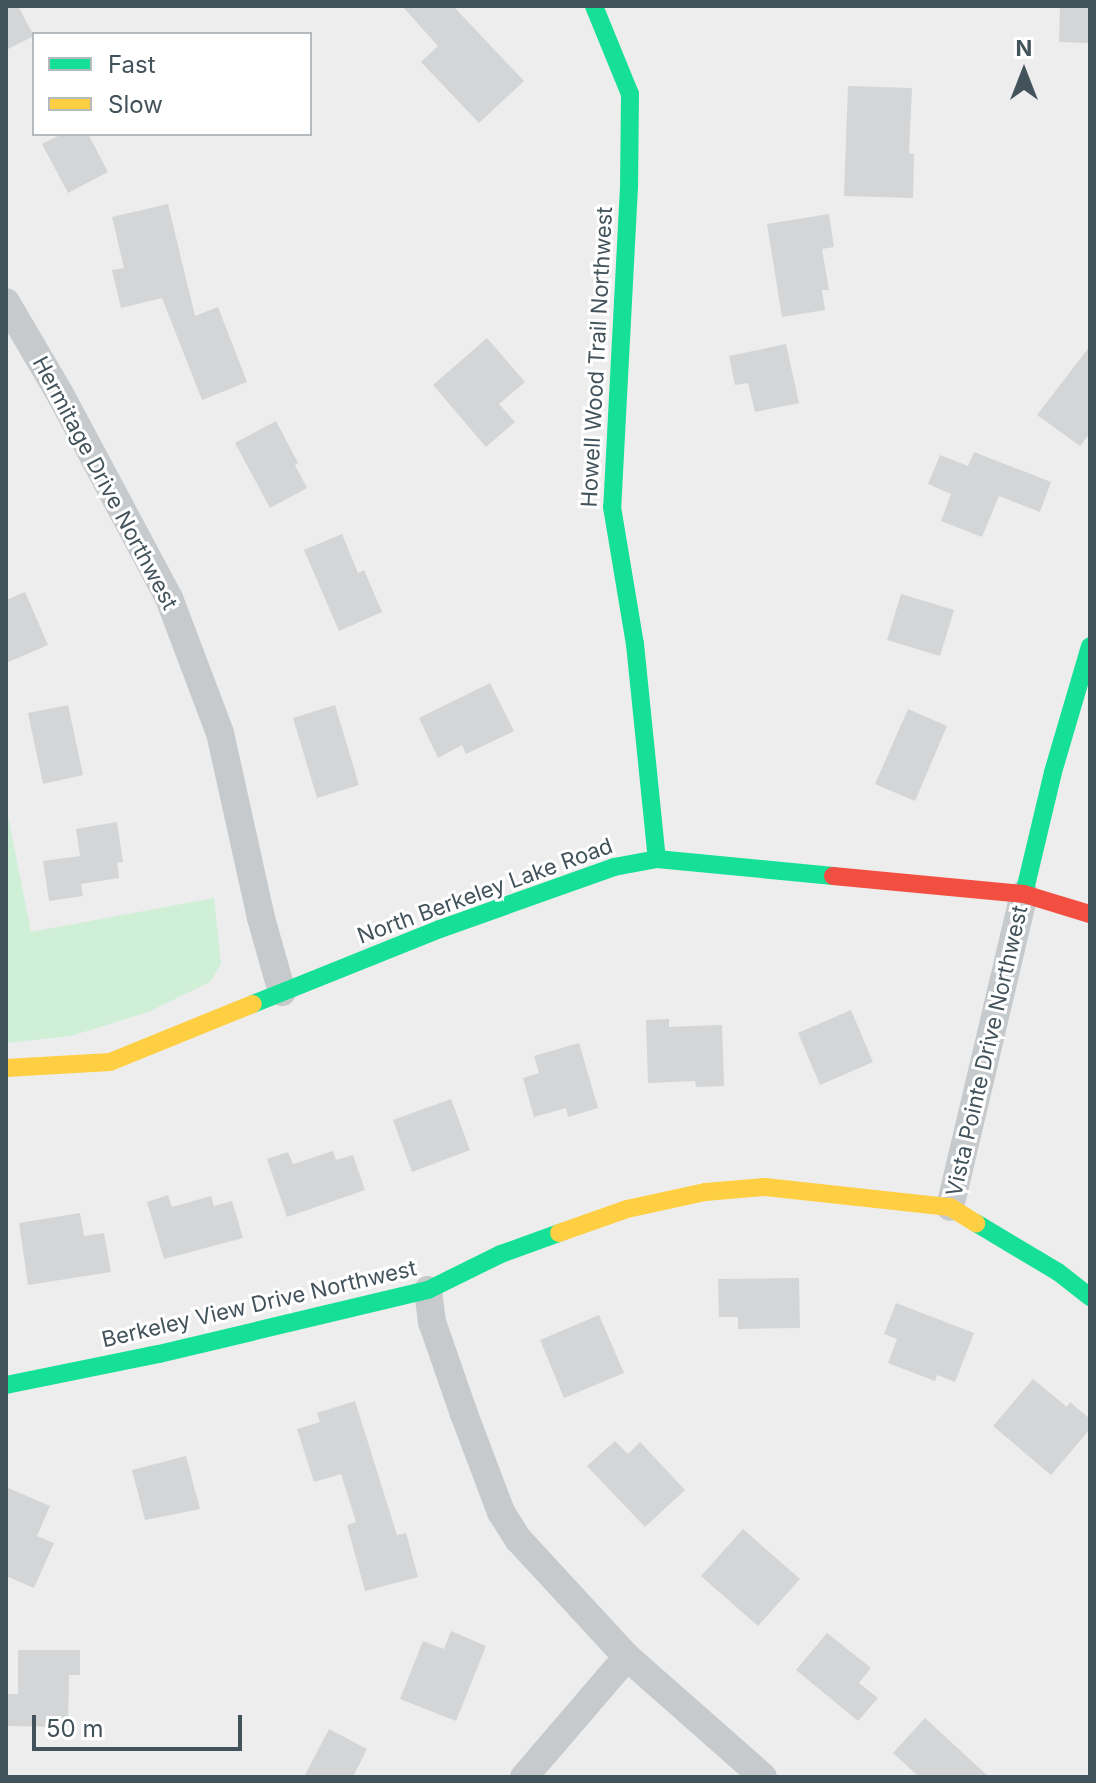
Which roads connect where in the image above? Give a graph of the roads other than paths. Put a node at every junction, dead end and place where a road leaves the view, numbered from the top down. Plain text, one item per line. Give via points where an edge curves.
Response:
1 (594, 6) edge
2 (6, 302) edge
3 (1090, 646) edge
4 (657, 859) junction
5 (1024, 894) junction
6 (1090, 914) edge
7 (282, 992) junction
8 (6, 1068) edge
9 (950, 1207) junction
10 (428, 1290) junction
11 (1090, 1297) edge
12 (13, 1384) edge
13 (627, 1657) junction
14 (524, 1777) edge
15 (763, 1777) edge

1 - 4 street, Howell Wood Trail Northwest via 630,94 612,507 635,644
2 - 7 street, Hermitage Drive Northwest via 169,598 220,733
3 - 5 street
4 - 5 street, North Berkeley Lake Road
4 - 7 street, North Berkeley Lake Road via 614,867 469,918
5 - 6 street, North Berkeley Lake Road
5 - 9 street, Vista Pointe Drive Northwest
7 - 8 street, North Berkeley Lake Road via 110,1062
9 - 10 street, Berkeley View Drive Northwest via 765,1187 705,1192 627,1209 501,1254
9 - 11 street, Berkeley View Drive Northwest
10 - 12 street, Berkeley View Drive Northwest
10 - 13 street via 432,1322 501,1512 518,1539
13 - 14 street
13 - 15 street

